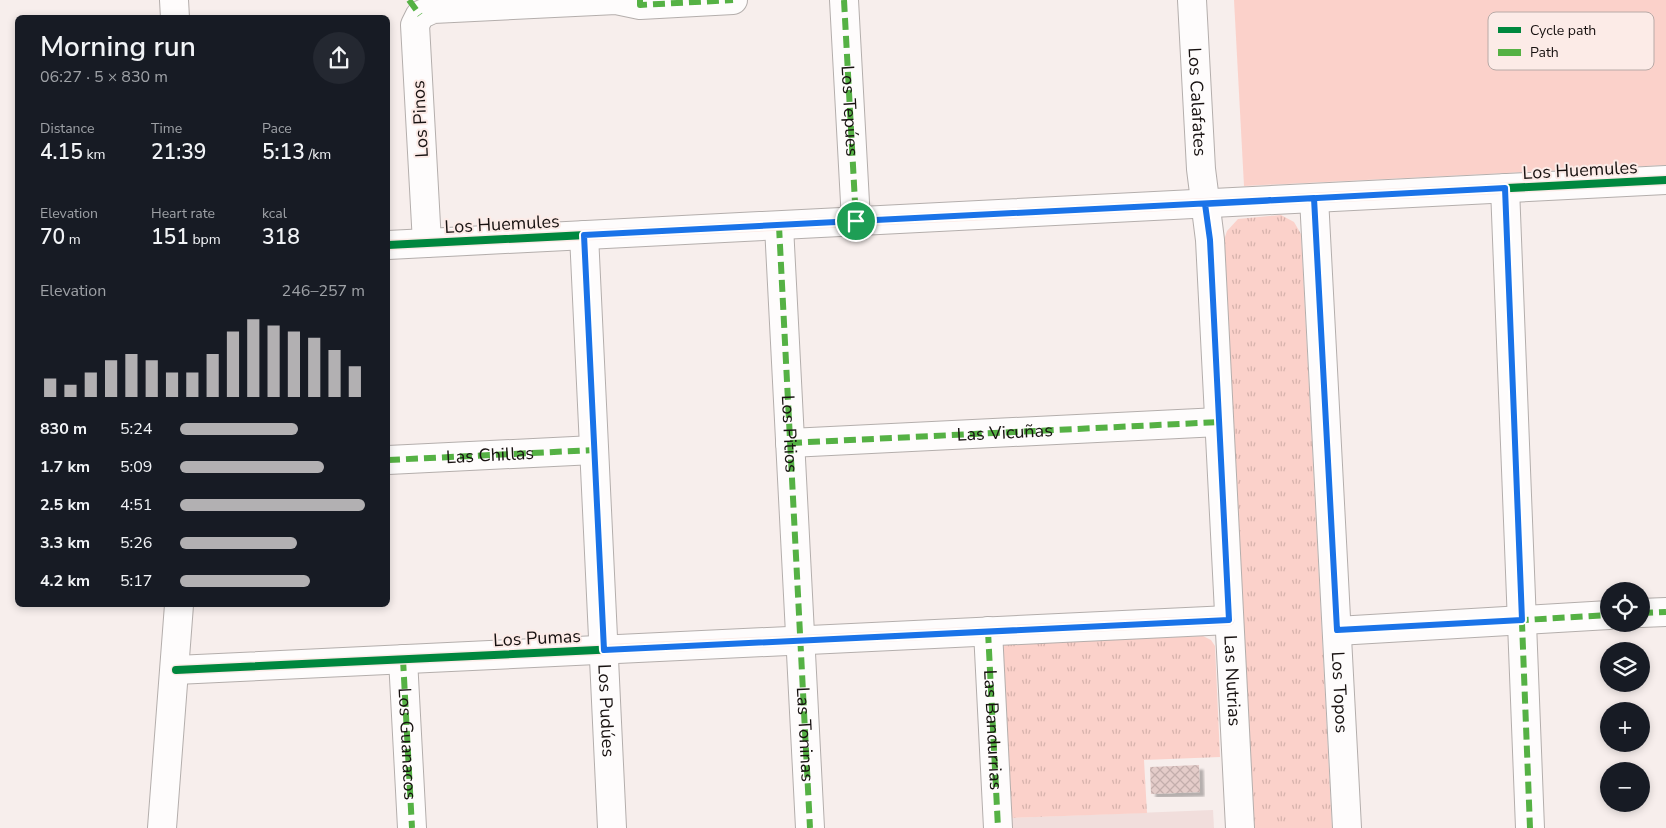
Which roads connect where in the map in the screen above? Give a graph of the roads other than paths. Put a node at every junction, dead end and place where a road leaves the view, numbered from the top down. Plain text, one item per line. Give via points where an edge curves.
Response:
1 (174, 0) edge
2 (733, 0) edge
3 (844, 0) edge
4 (1192, 0) edge
5 (640, 2) edge
6 (414, 7) edge
7 (175, 15) edge
8 (1666, 180) edge
9 (1505, 188) junction
10 (1314, 198) junction
11 (1205, 204) junction
12 (856, 221) junction
13 (779, 226) junction
14 (584, 235) junction
15 (427, 243) junction
16 (390, 245) edge
17 (1219, 422) junction
18 (790, 443) junction
19 (594, 450) junction
20 (390, 460) edge
21 (179, 607) edge
22 (1666, 612) edge
23 (1650, 613) edge
24 (1600, 616) edge
25 (1229, 620) junction
26 (1522, 620) junction
27 (1337, 630) junction
28 (988, 632) junction
29 (800, 640) junction
30 (604, 650) junction
31 (402, 659) junction
32 (176, 670) junction
33 (162, 828) edge
34 (412, 828) edge
35 (612, 828) edge
36 (810, 828) edge
37 (998, 828) edge
38 (1240, 828) edge
39 (1347, 828) edge
40 (1530, 828) edge

1 - 7 street
2 - 5 street
3 - 12 street, Los Tepúes
4 - 11 street, Los Calafates
5 - 6 street via 616,0 433,9
6 - 15 street, Los Pinos
8 - 9 street, Los Huemules
9 - 10 street, Los Huemules
9 - 26 street
10 - 11 street, Los Huemules
10 - 27 street, Los Topos
11 - 12 street, Los Huemules
11 - 17 street, Las Nutrias via 1210,240
12 - 13 street, Los Huemules
13 - 14 street, Los Huemules
13 - 18 street, Los Pitios
14 - 15 street, Los Huemules
14 - 19 street, Los Pudúes
15 - 16 street, Los Huemules
17 - 18 street, Las Vicuñas
17 - 25 street, Las Nutrias
18 - 29 street, Los Pitios
19 - 20 street, Las Chillas
19 - 30 street, Los Pudúes
21 - 32 street
22 - 23 street
24 - 26 street
25 - 28 street, Los Pumas
25 - 38 street, Las Nutrias
26 - 27 street
26 - 40 street
27 - 39 street, Los Topos
28 - 29 street, Los Pumas
28 - 37 street, Las Bandurrias
29 - 30 street, Los Pumas
29 - 36 street, Las Toninas
30 - 31 street, Los Pumas
30 - 35 street, Los Pudúes
31 - 32 street, Los Pumas
31 - 34 street, Los Guanacos
32 - 33 street

